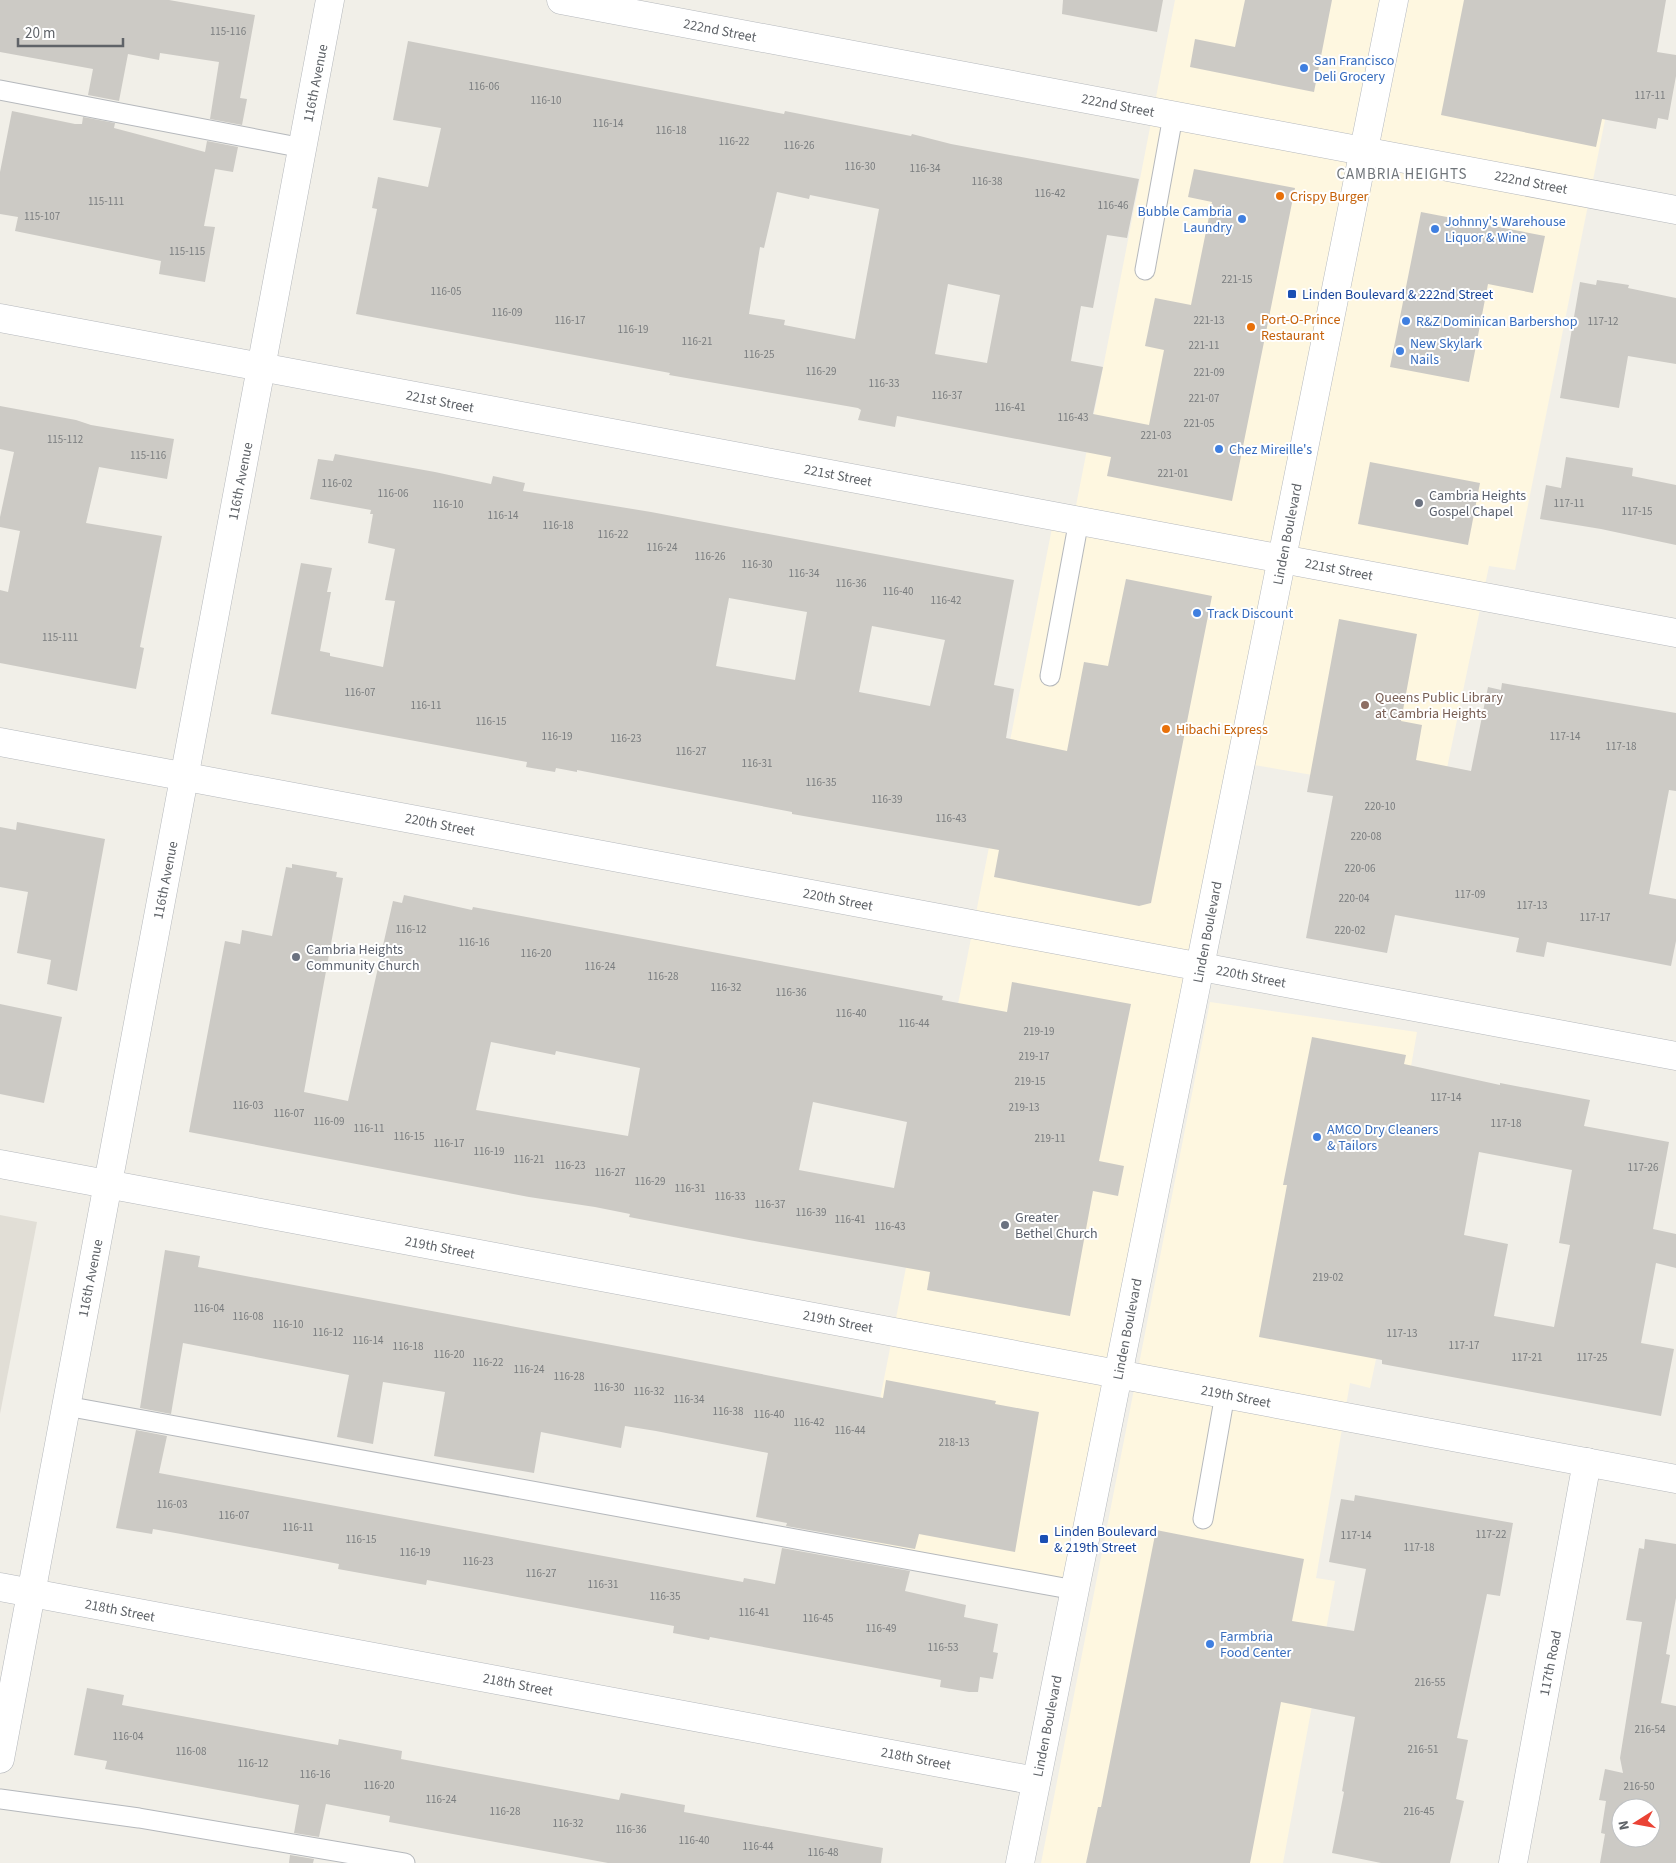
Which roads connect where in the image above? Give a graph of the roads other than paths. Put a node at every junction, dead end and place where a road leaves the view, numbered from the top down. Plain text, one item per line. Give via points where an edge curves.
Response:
1 (330, 0) edge
2 (561, 0) edge
3 (1394, 0) edge
4 (0, 90) edge
5 (1173, 116) junction
6 (303, 148) junction
7 (1364, 151) junction
8 (1676, 210) edge
9 (1145, 270) dead end
10 (0, 318) edge
11 (261, 368) junction
12 (1079, 520) junction
13 (1282, 558) junction
14 (1676, 633) edge
15 (1050, 676) dead end
16 (0, 742) edge
17 (184, 776) junction
18 (1200, 967) junction
19 (1676, 1056) edge
20 (0, 1164) edge
21 (108, 1184) junction
22 (1118, 1374) junction
23 (1225, 1394) junction
24 (66, 1406) junction
25 (1587, 1462) junction
26 (1676, 1479) edge
27 (1203, 1520) dead end
28 (0, 1587) edge
29 (1075, 1590) junction
30 (31, 1593) junction
31 (0, 1759) edge
32 (1036, 1780) junction
33 (0, 1799) edge
34 (404, 1863) edge
35 (1020, 1863) edge
36 (1513, 1863) edge

1 - 6 street, 116th Avenue
2 - 5 street, 222nd Street
3 - 7 street, Linden Boulevard
4 - 6 lane
5 - 7 street, 222nd Street
5 - 9 lane
6 - 11 street, 116th Avenue
7 - 8 street, 222nd Street
7 - 13 street, Linden Boulevard
10 - 11 street, 221st Street
11 - 12 street, 221st Street
11 - 17 street, 116th Avenue
12 - 13 street, 221st Street
12 - 15 lane
13 - 14 street, 221st Street
13 - 18 street, Linden Boulevard
16 - 17 street, 220th Street
17 - 18 street, 220th Street
17 - 21 street, 116th Avenue
18 - 19 street, 220th Street
18 - 22 street, Linden Boulevard
20 - 21 street, 219th Street
21 - 22 street, 219th Street
21 - 24 street, 116th Avenue
22 - 23 street, 219th Street
22 - 29 street, Linden Boulevard
23 - 25 street, 219th Street
23 - 27 lane
24 - 29 lane
24 - 30 street, 116th Avenue
25 - 26 street, 219th Street
25 - 36 street, 117th Road
28 - 30 street, 218th Street
29 - 32 street, Linden Boulevard
30 - 31 street, 116th Avenue
30 - 32 street, 218th Street
32 - 35 street, Linden Boulevard
33 - 34 lane via 139,1818

